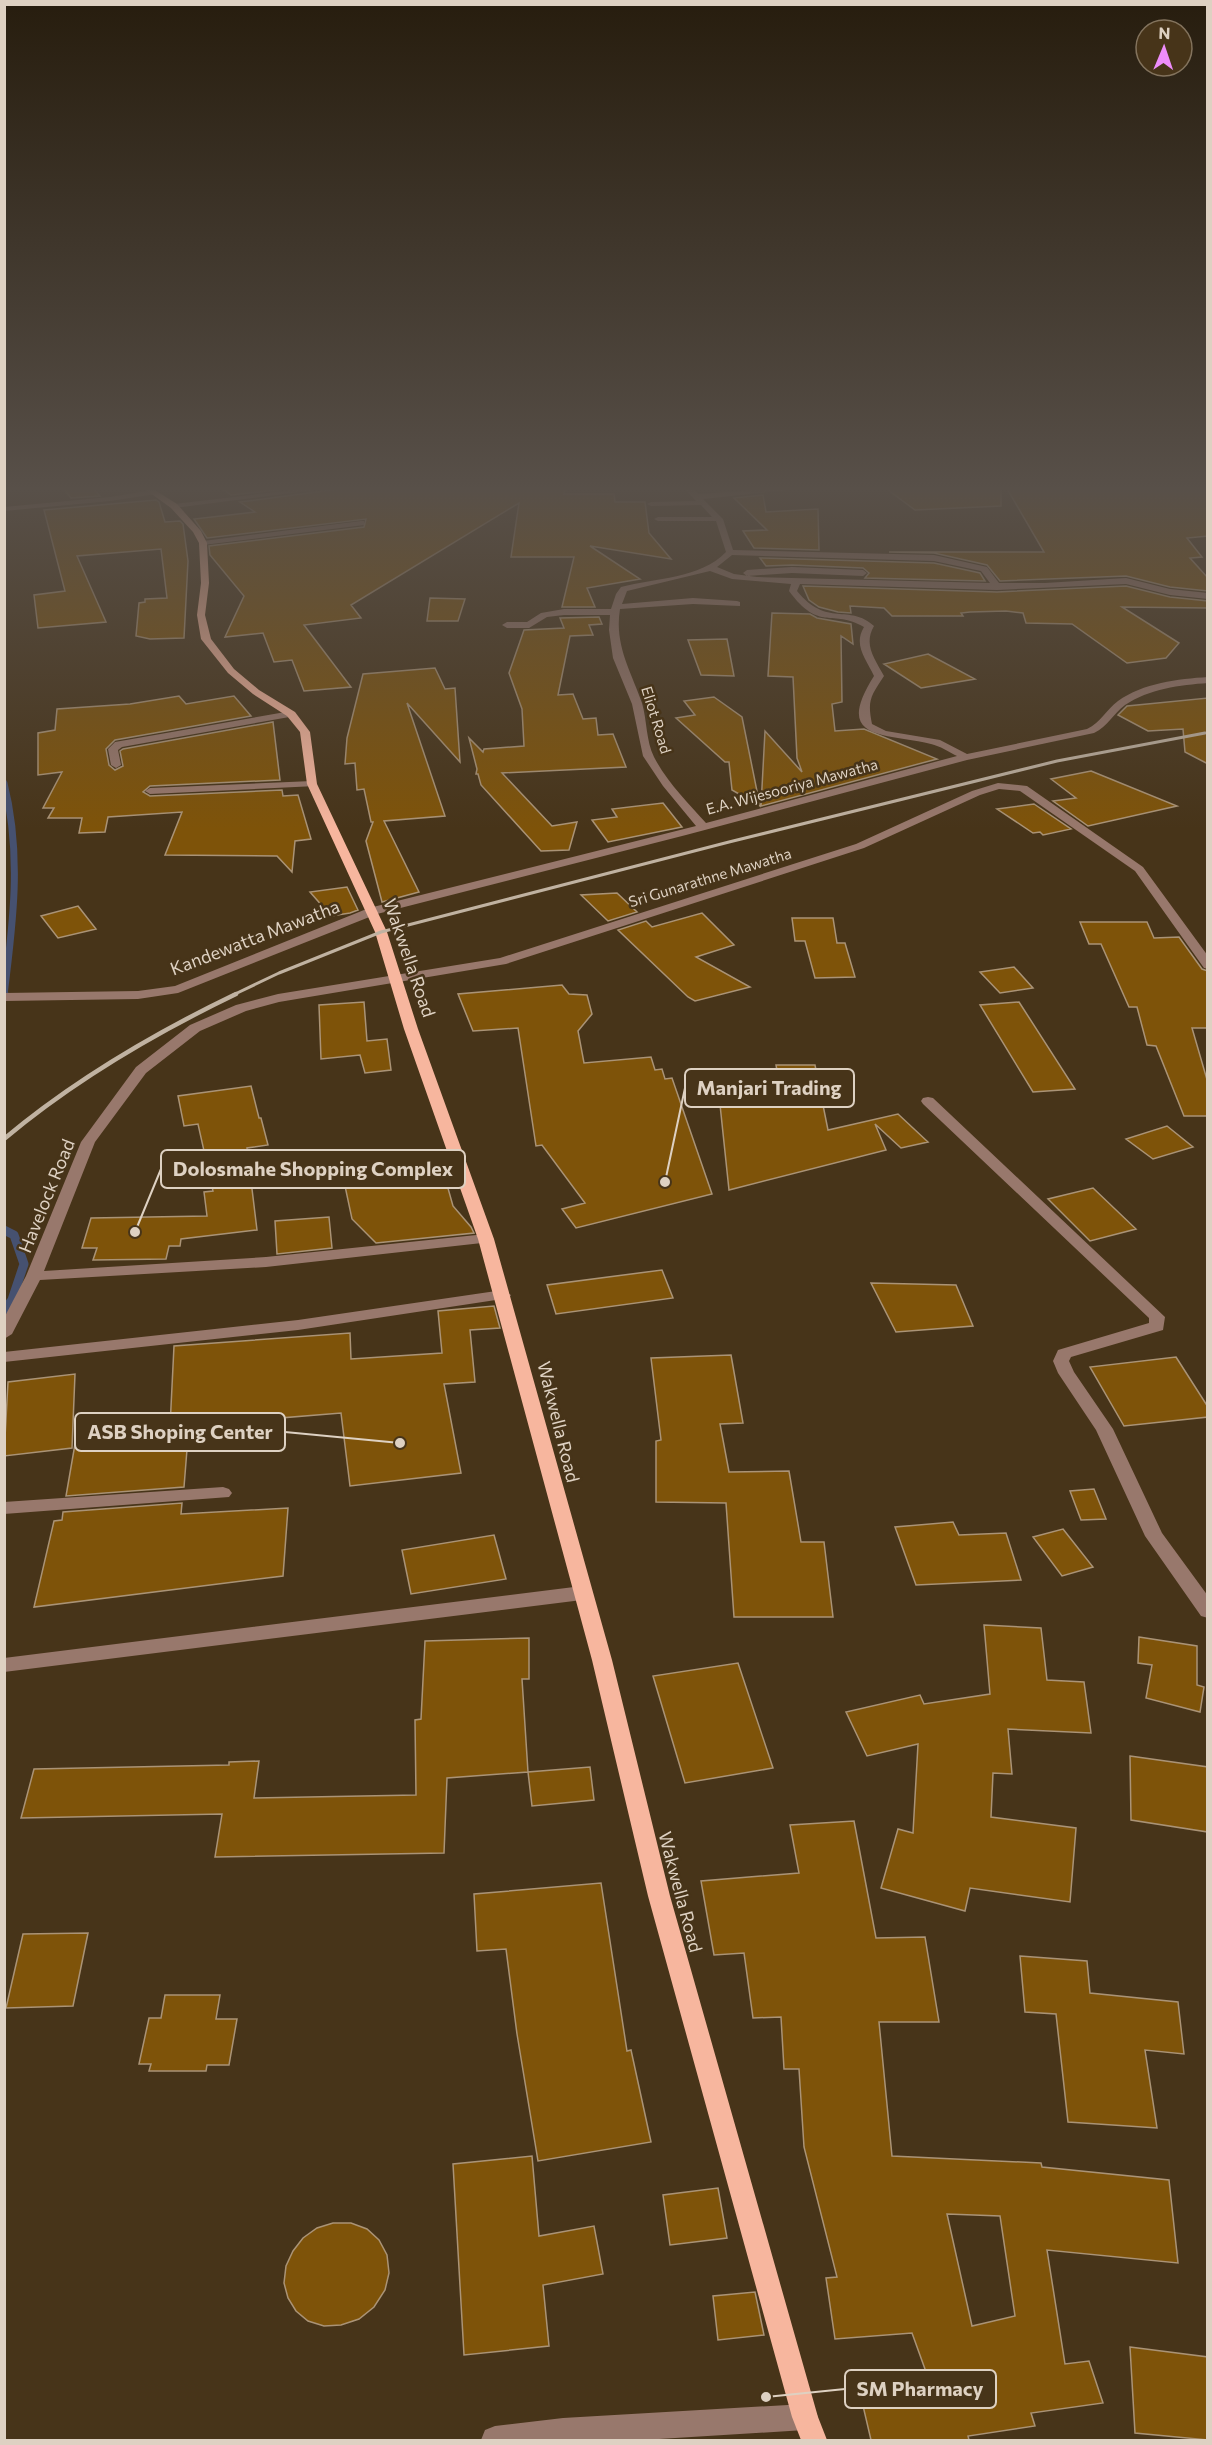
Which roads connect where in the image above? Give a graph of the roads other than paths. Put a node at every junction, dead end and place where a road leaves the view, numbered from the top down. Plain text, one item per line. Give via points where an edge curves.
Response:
1 (203, 601) edge
2 (618, 601) edge
3 (692, 601) edge
4 (694, 601) edge
5 (802, 601) edge
6 (737, 604) dead end
7 (616, 610) junction
8 (507, 625) dead end
9 (1208, 680) edge
10 (291, 714) junction
11 (966, 757) junction
12 (116, 765) dead end
13 (312, 784) junction
14 (150, 791) dead end
15 (703, 827) junction
16 (373, 911) junction
17 (1208, 965) edge
18 (397, 978) junction
19 (4, 996) edge
20 (928, 1101) dead end
21 (486, 1239) junction
22 (34, 1276) junction
23 (503, 1295) junction
24 (4, 1334) edge
25 (4, 1357) edge
26 (223, 1492) dead end
27 (4, 1508) edge
28 (582, 1593) junction
29 (1208, 1611) edge
30 (4, 1665) edge
31 (809, 2429) edge
32 (495, 2440) edge

1 - 10 main road, Wakwella Road via 206,639 231,671
2 - 7 street
3 - 7 street
4 - 6 street
5 - 11 street via 811,612 869,626 862,643 879,676 865,698 871,729 936,742
7 - 8 street via 564,612 544,615 529,625
7 - 15 street, Eliot Road via 618,658 637,704 648,756
9 - 11 street, E.A. Wijesooriya Mawatha via 1135,696 1116,708 1106,723 1090,730
10 - 12 street via 119,744 113,749
10 - 13 main road, Wakwella Road via 305,732
11 - 15 street, E.A. Wijesooriya Mawatha
13 - 14 street
13 - 16 main road, Wakwella Road
15 - 16 street, E.A. Wijesooriya Mawatha
16 - 18 main road, Wakwella Road
16 - 19 street, Kandewatta Mawatha via 178,989 138,995
17 - 18 street, Sri Gunarathne Mawatha via 1139,869 1023,788 998,786 976,792 860,846 502,961
18 - 21 main road, Wakwella Road via 411,1029
18 - 22 street, Havelock Road via 241,1008 195,1028 141,1070 88,1142
20 - 29 street via 1157,1317 1157,1326 1064,1354 1061,1361 1104,1429 1154,1536
21 - 22 street via 267,1262
21 - 23 main road, Wakwella Road
22 - 24 street, Havelock Road
23 - 25 street via 298,1326
23 - 28 main road, Wakwella Road
26 - 27 street
28 - 30 street
28 - 31 main road, Wakwella Road via 659,1896
31 - 32 street via 563,2432

